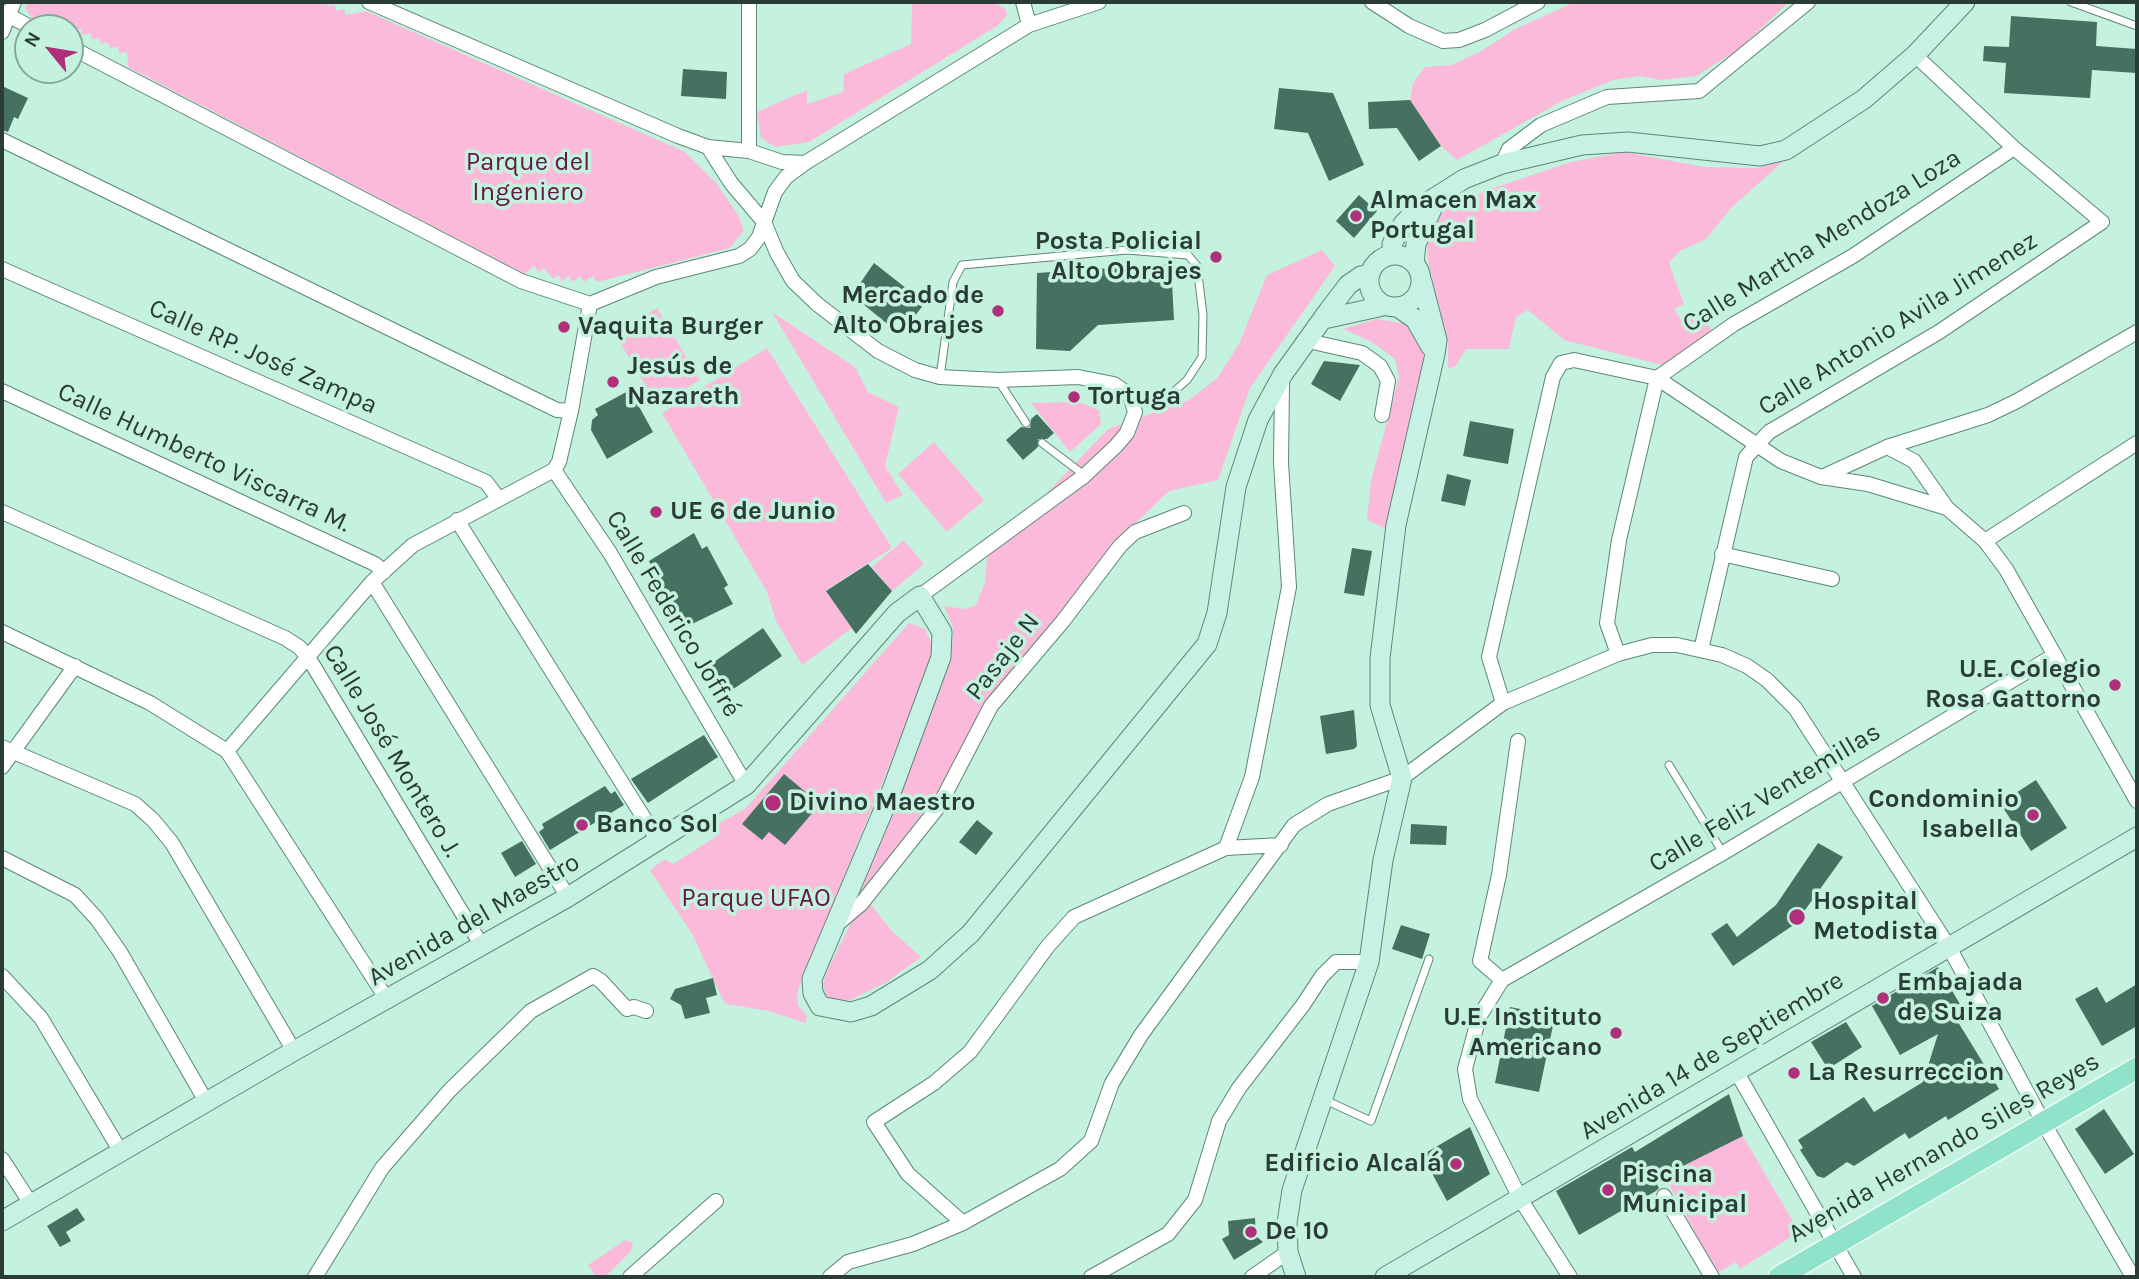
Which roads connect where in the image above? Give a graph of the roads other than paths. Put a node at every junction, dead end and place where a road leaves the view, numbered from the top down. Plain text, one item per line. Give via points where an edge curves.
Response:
1 (14, 2) edge
2 (369, 2) edge
3 (749, 2) edge
4 (1023, 2) edge
5 (1098, 2) edge
6 (1371, 2) edge
7 (1538, 2) edge
8 (1808, 2) edge
9 (1965, 2) edge
10 (2071, 2) edge
11 (1516, 8) edge
12 (4, 15) edge
13 (1029, 25) junction
14 (2137, 26) edge
15 (2, 32) edge
16 (84, 54) edge
17 (1916, 55) junction
18 (2, 140) edge
19 (708, 147) junction
20 (2014, 148) junction
21 (749, 150) junction
22 (805, 163) junction
23 (1502, 164) junction
24 (1439, 195) junction
25 (764, 222) junction
26 (1392, 255) junction
27 (1414, 263) junction
28 (2, 269) edge
29 (1369, 275) junction
30 (1422, 282) junction
31 (590, 304) junction
32 (1391, 307) junction
33 (1324, 319) junction
34 (2137, 332) edge
35 (1308, 341) junction
36 (1435, 355) junction
37 (1283, 374) junction
38 (940, 377) junction
39 (1657, 378) junction
40 (998, 380) junction
41 (2, 391) edge
42 (1134, 402) junction
43 (571, 411) junction
44 (1382, 415) dead end
45 (1026, 423) dead end
46 (1042, 443) dead end
47 (2137, 443) edge
48 (1758, 446) junction
49 (1887, 447) junction
50 (554, 470) junction
51 (1084, 476) junction
52 (1821, 477) junction
53 (498, 498) junction
54 (1947, 508) junction
55 (2, 512) edge
56 (1184, 513) dead end
57 (457, 520) junction
58 (1985, 541) junction
59 (1722, 554) junction
60 (384, 572) junction
61 (1832, 579) dead end
62 (372, 582) junction
63 (920, 596) junction
64 (2, 632) edge
65 (1701, 650) junction
66 (1618, 654) junction
67 (2053, 656) junction
68 (308, 657) junction
69 (75, 666) junction
70 (1503, 703) junction
71 (1518, 741) dead end
72 (7, 749) edge
73 (227, 751) junction
74 (1669, 765) dead end
75 (2, 767) edge
76 (1402, 778) junction
77 (1841, 780) junction
78 (746, 785) junction
79 (2137, 801) edge
80 (2137, 837) edge
81 (659, 842) junction
82 (1281, 845) junction
83 (1226, 848) junction
84 (1723, 853) junction
85 (2, 858) edge
86 (568, 897) junction
87 (835, 925) junction
88 (482, 946) junction
89 (1949, 947) junction
90 (1429, 959) dead end
91 (1369, 962) junction
92 (2, 976) edge
93 (1502, 980) junction
94 (388, 1001) junction
95 (646, 1011) dead end
96 (294, 1051) junction
97 (2137, 1068) edge
98 (1736, 1070) junction
99 (1324, 1100) junction
100 (207, 1103) junction
101 (2043, 1122) junction
102 (121, 1152) junction
103 (2, 1159) edge
104 (1664, 1196) dead end
105 (1521, 1200) junction
106 (716, 1201) dead end
107 (31, 1204) junction
108 (2, 1221) edge
109 (963, 1223) junction
110 (1835, 1244) junction
111 (1289, 1252) junction
112 (830, 1276) edge
113 (315, 1277) edge
114 (630, 1277) edge
115 (1091, 1277) edge
116 (1252, 1277) edge
117 (1296, 1277) edge
118 (1385, 1277) edge
119 (1570, 1277) edge
120 (1712, 1277) edge
121 (1780, 1277) edge
122 (1854, 1277) edge
123 (2133, 1277) edge

1 - 12 street
2 - 19 street
3 - 21 street
4 - 13 street
5 - 13 street
6 - 11 street via 1443,41 1459,40
7 - 11 street
8 - 23 street via 1699,91 1607,97 1541,125 1509,149
9 - 17 main road
10 - 14 lane
12 - 15 street
13 - 22 street
16 - 31 street via 521,281
17 - 20 street
17 - 23 main road via 1864,99 1786,150 1760,156 1616,143 1582,145
18 - 43 street via 557,411
19 - 21 street
19 - 25 street via 731,184
20 - 39 street, Calle Martha Mendoza Loza via 1853,256 1734,324
20 - 48 street, Calle Antonio Avila Jimenez via 2102,222 1938,332 1785,421
21 - 22 street via 782,162
22 - 25 street via 775,192
23 - 24 main road
24 - 26 main road via 1403,224 1392,244
24 - 27 main road via 1423,222
25 - 31 street via 750,249 739,256 656,277
25 - 38 street via 793,281 817,304 878,351
26 - 27 main road
26 - 29 main road via 1377,261
27 - 30 main road
28 - 53 street, Calle RP. José Zampa via 486,482
29 - 32 main road via 1371,293
29 - 33 main road via 1348,285
30 - 32 main road via 1415,299
30 - 36 main road via 1437,340
31 - 43 street
32 - 33 main road
32 - 36 main road via 1415,319
33 - 35 main road
34 - 49 street via 1987,415
35 - 37 main road
35 - 44 street via 1362,354 1380,366 1388,382
36 - 76 main road via 1396,525 1380,658 1380,705
37 - 83 street via 1279,403 1289,587 1252,777
37 - 87 main road via 1258,420 1236,487 1217,613 1207,644 1155,708 971,933 930,970 871,1006 851,1012 820,1006 813,993 813,979
38 - 40 street
38 - 42 lane via 953,282 962,265 1127,250 1188,255 1197,266 1202,357 1170,395
39 - 48 street
39 - 66 street via 1619,540 1606,623
39 - 70 street via 1574,360 1561,363 1553,377 1489,657
40 - 42 street via 1099,380 1123,388
40 - 45 lane
41 - 60 street, Calle Humberto Viscarra M.
42 - 51 street via 1127,433
43 - 50 street
46 - 51 lane
47 - 58 street
48 - 52 street
48 - 59 street, Calle Antonio Avila Jimenez via 1746,457
49 - 52 street
49 - 54 street via 1914,461
50 - 53 street
50 - 78 street, Calle Federico Joffré via 610,552
51 - 63 street
52 - 54 street via 1868,484
53 - 57 street
54 - 58 street
55 - 68 street, Calle José Montero J. via 285,638
56 - 87 street, Pasaje N via 1135,532 1120,546 991,706 939,806 862,904
57 - 60 street via 413,545
57 - 81 street
58 - 67 street via 2006,569
59 - 61 street
59 - 65 street, Calle Antonio Avila Jimenez
60 - 62 street
62 - 68 street
62 - 86 street
63 - 78 main road, Avenida del Maestro via 897,612
63 - 87 main road via 942,632 941,657
64 - 69 street
65 - 66 street via 1652,645
65 - 77 street via 1747,666 1783,694
66 - 70 street
67 - 77 street, Calle Feliz Ventemillas
67 - 79 street
68 - 73 street
68 - 88 street, Calle José Montero J.
69 - 72 street
69 - 73 street via 150,703
70 - 76 street
71 - 93 street via 1499,875 1480,961
72 - 75 street
72 - 96 street via 135,804 153,820 173,844
73 - 94 street
74 - 84 lane
76 - 82 street via 1328,804 1294,825
76 - 91 main road via 1383,860
77 - 84 street, Calle Feliz Ventemillas
77 - 89 street
78 - 81 main road, Avenida del Maestro
80 - 89 main road, Avenida 14 de Septiembre
81 - 86 main road, Avenida del Maestro
82 - 83 street
82 - 109 street via 1141,1035 1112,1083 1091,1141 1060,1169
83 - 109 street via 1074,917 970,1052 934,1083 874,1122 908,1174
84 - 93 street, Calle Feliz Ventemillas
85 - 100 street via 75,895 97,919
86 - 88 main road, Avenida del Maestro
88 - 94 main road, Avenida del Maestro
89 - 98 main road, Avenida 14 de Septiembre
89 - 101 street
90 - 99 lane via 1371,1121
91 - 99 main road
91 - 115 street via 1336,962 1322,976 1219,1121 1195,1200 1168,1234
92 - 102 street via 41,1018
93 - 105 street via 1479,1017 1465,1069 1470,1099
94 - 96 main road, Avenida del Maestro
95 - 113 street via 626,1009 593,976 531,1011 450,1090 382,1168
96 - 100 main road, Avenida del Maestro
97 - 101 main road, Avenida Hernando Siles Reyes
98 - 105 main road, Avenida 14 de Septiembre
98 - 110 street
99 - 111 main road via 1292,1191
100 - 102 main road, Avenida del Maestro
101 - 110 main road, Avenida Hernando Siles Reyes
101 - 123 street
102 - 107 main road, Avenida del Maestro
103 - 107 street
104 - 120 street
105 - 118 main road, Avenida 14 de Septiembre
105 - 119 street
106 - 114 street
107 - 108 main road, Avenida del Maestro
109 - 112 street via 913,1244 848,1262
110 - 121 main road, Avenida Hernando Siles Reyes
110 - 122 street
111 - 116 street
111 - 117 main road

